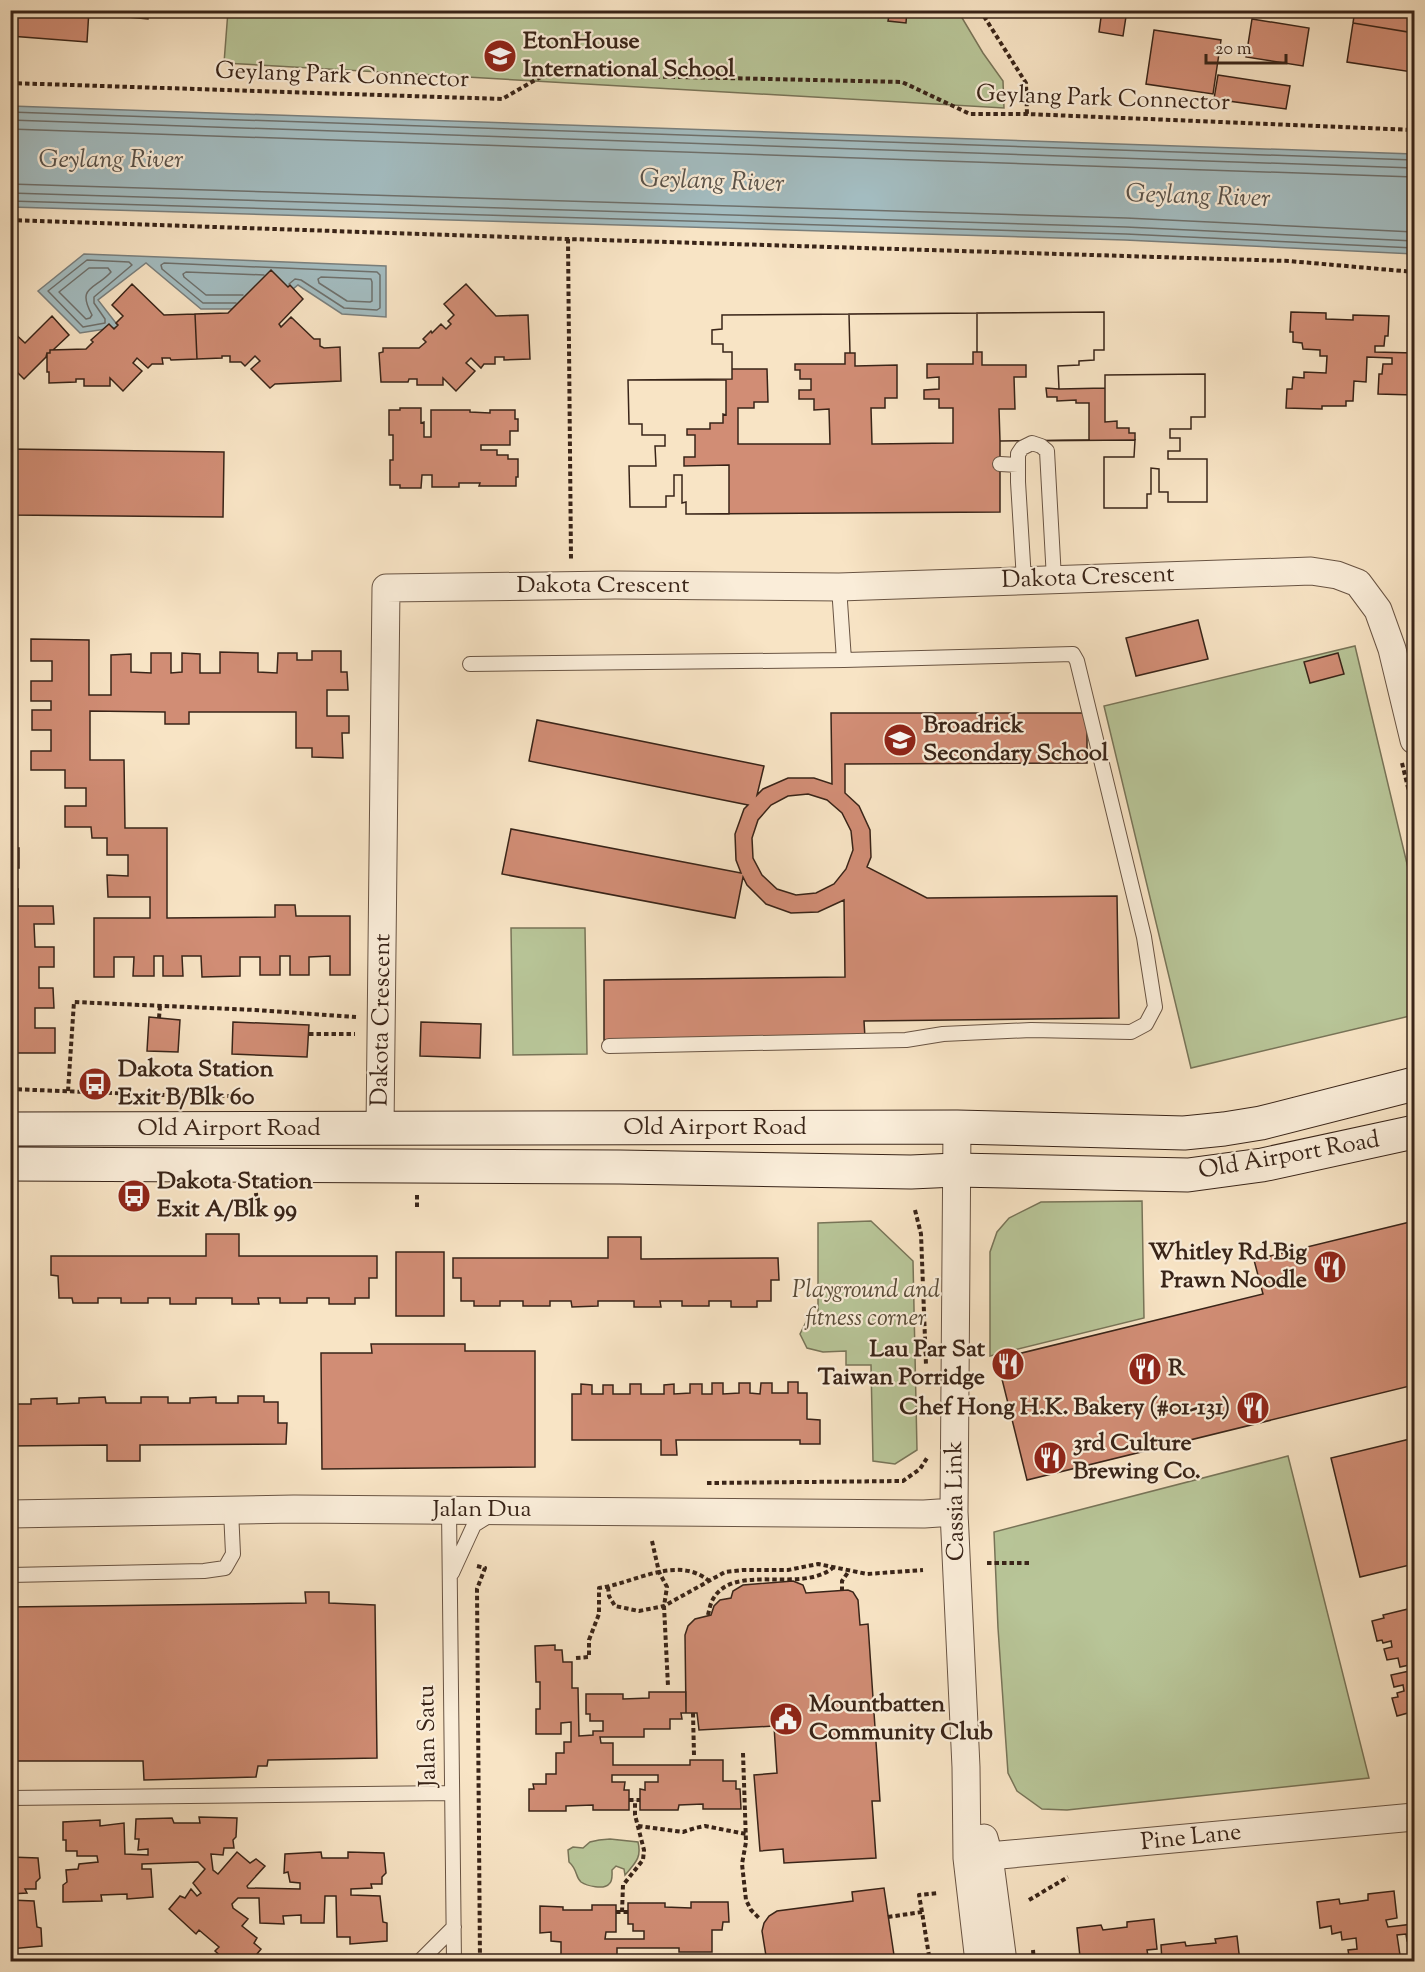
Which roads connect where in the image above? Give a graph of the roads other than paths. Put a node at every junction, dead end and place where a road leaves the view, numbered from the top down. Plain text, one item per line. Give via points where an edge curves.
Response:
1 (1000, 464) dead end
2 (1018, 465) junction
3 (1054, 579) junction
4 (1024, 580) junction
5 (839, 587) junction
6 (844, 660) junction
7 (470, 664) dead end
8 (1407, 747) edge
9 (609, 1046) dead end
10 (1414, 1084) edge
11 (957, 1127) junction
12 (380, 1128) junction
13 (10, 1129) edge
14 (1414, 1132) edge
15 (10, 1164) edge
16 (956, 1170) junction
17 (449, 1509) junction
18 (231, 1510) junction
19 (499, 1510) junction
20 (954, 1512) junction
21 (10, 1514) edge
22 (10, 1575) edge
23 (449, 1580) junction
24 (451, 1793) junction
25 (10, 1797) edge
26 (1414, 1817) edge
27 (978, 1857) junction
28 (454, 1928) junction
29 (419, 1962) edge
30 (454, 1962) edge
31 (979, 1962) edge
32 (1003, 1962) edge

1 - 2 lane
2 - 3 lane via 1018,454 1032,442 1047,451
2 - 4 lane
3 - 4 street, Dakota Crescent
3 - 8 street, Dakota Crescent via 1311,571 1358,583 1378,610 1388,639
4 - 5 street, Dakota Crescent
5 - 6 lane
5 - 12 street, Dakota Crescent via 386,588
6 - 7 lane
6 - 9 lane via 1073,654 1144,937 1155,1007 1146,1024 1131,1032 1031,1030 943,1034 906,1040
10 - 11 main road, Old Airport Road via 1224,1130 1184,1133
11 - 12 main road, Old Airport Road
11 - 16 street, Cassia Link
12 - 13 main road, Old Airport Road
14 - 16 main road, Old Airport Road via 1262,1165 1188,1175
15 - 16 main road, Old Airport Road
16 - 20 street, Cassia Link
17 - 18 street, Jalan Dua
17 - 19 street, Jalan Dua
17 - 23 lane, Jalan Satu
18 - 21 street, Jalan Dua
18 - 22 lane via 233,1554 225,1568
19 - 20 street, Jalan Dua
19 - 23 lane via 474,1525
20 - 27 street, Cassia Link via 966,1767
23 - 24 lane, Jalan Satu
24 - 25 lane
24 - 28 lane, Jalan Satu
26 - 27 street, Pine Lane
27 - 31 street, Cassia Link
27 - 32 street, Cassia Link
28 - 29 lane
28 - 30 lane, Jalan Satu

